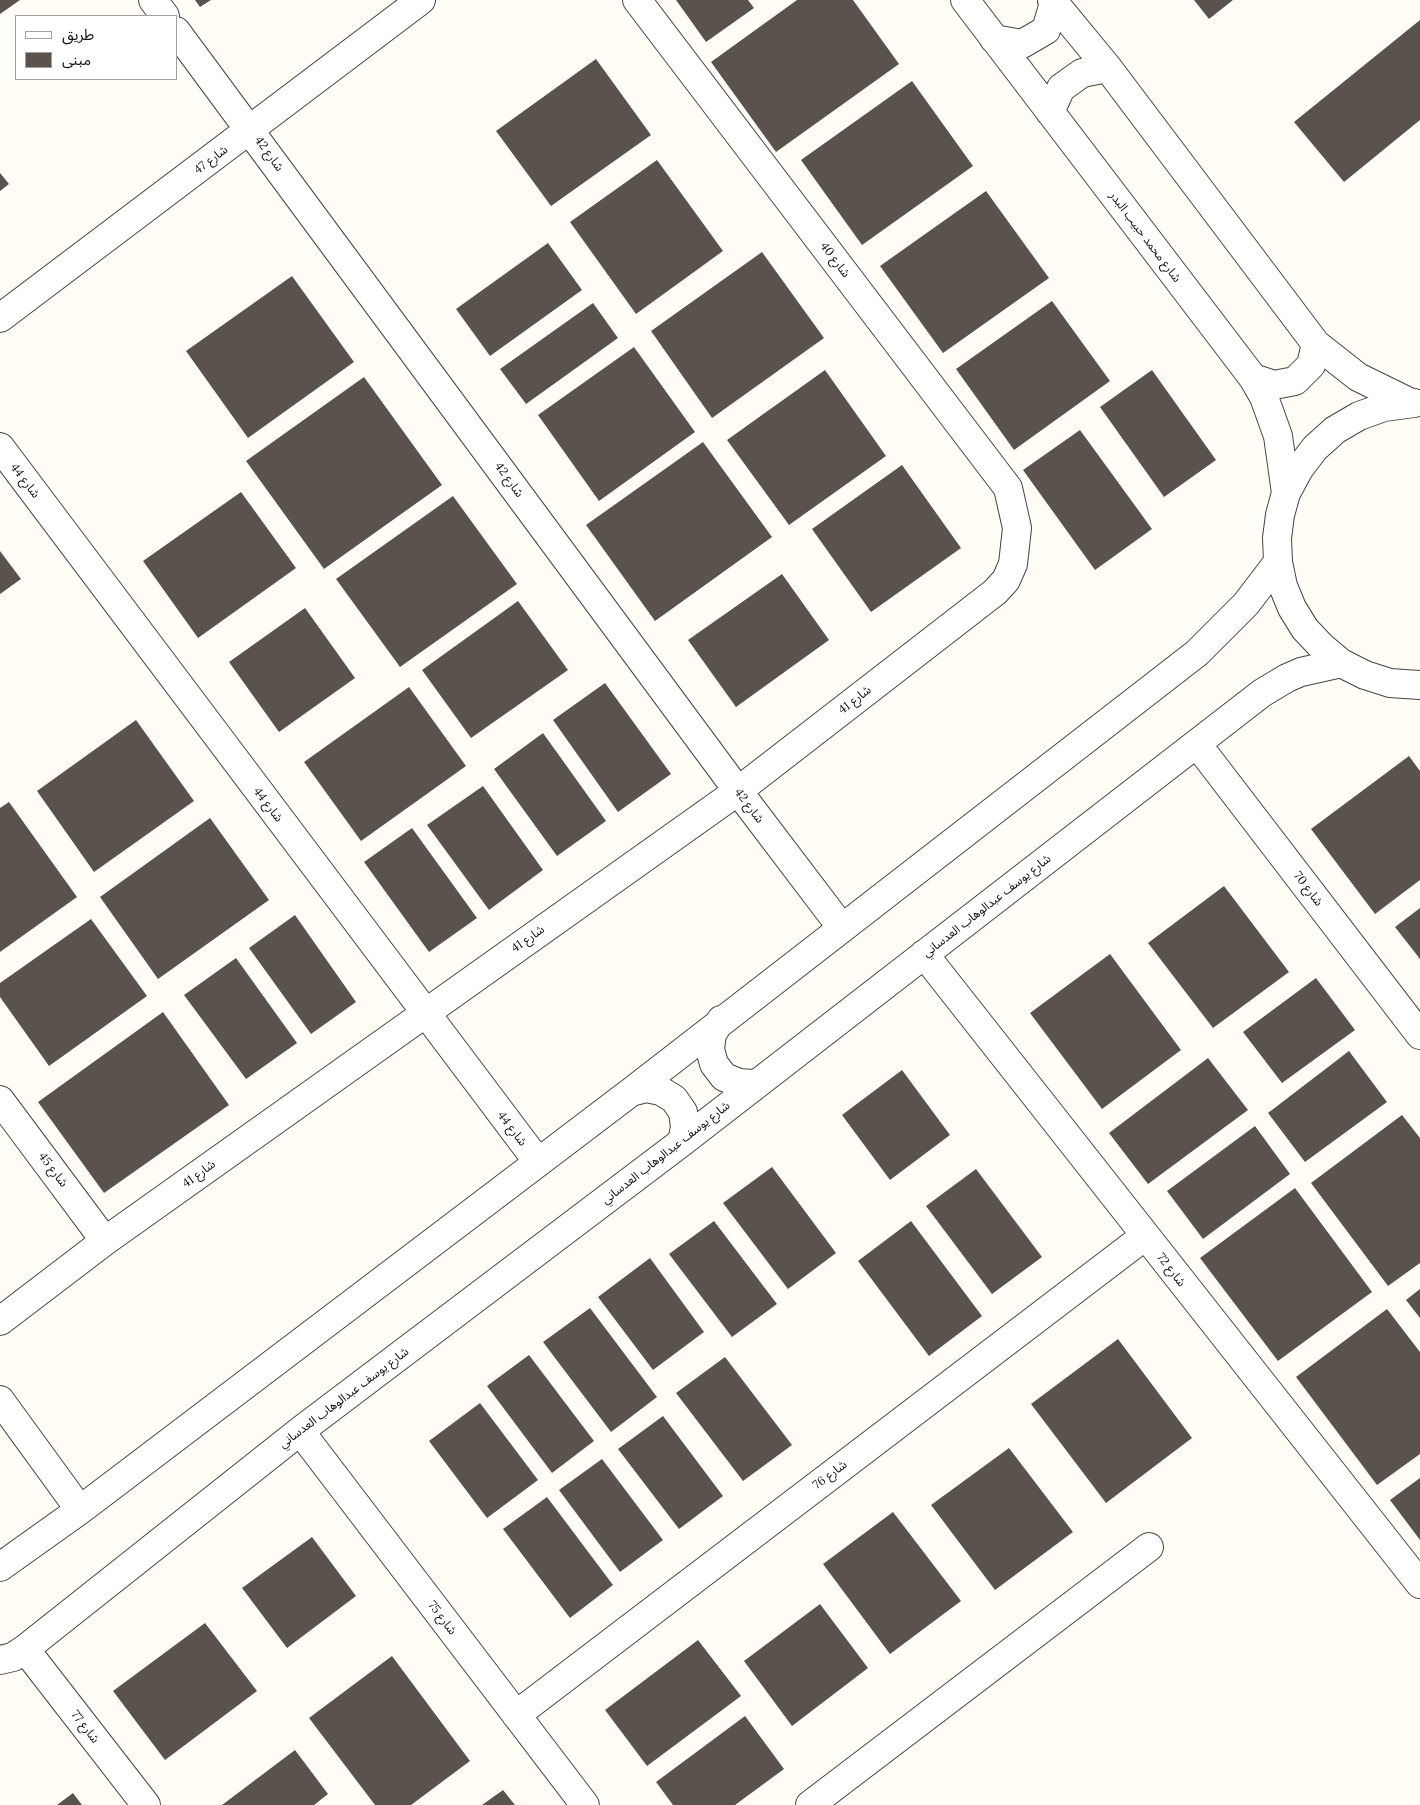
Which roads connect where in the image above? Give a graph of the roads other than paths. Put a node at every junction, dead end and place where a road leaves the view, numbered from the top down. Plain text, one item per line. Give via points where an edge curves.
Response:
1 (153, 0) edge
2 (421, 0) edge
3 (637, 0) edge
4 (965, 0) edge
5 (1053, 1) edge
6 (164, 15) edge
7 (178, 34) edge
8 (994, 39) junction
9 (1108, 68) junction
10 (1050, 112) junction
11 (251, 130) junction
12 (0, 318) edge
13 (1316, 344) junction
14 (1253, 378) junction
15 (1415, 403) edge
16 (0, 447) edge
17 (1286, 493) junction
18 (1017, 528) joint
19 (1278, 562) junction
20 (1341, 662) junction
21 (1420, 685) edge
22 (1197, 744) junction
23 (738, 791) junction
24 (842, 928) junction
25 (924, 954) junction
26 (424, 1013) junction
27 (722, 1020) junction
28 (1420, 1034) edge
29 (754, 1084) junction
30 (631, 1092) junction
31 (0, 1100) edge
32 (682, 1142) junction
33 (538, 1162) junction
34 (1145, 1236) junction
35 (105, 1241) junction
36 (0, 1321) edge
37 (0, 1400) edge
38 (300, 1431) junction
39 (80, 1510) junction
40 (1149, 1546) dead end
41 (0, 1567) edge
42 (1420, 1584) edge
43 (25, 1649) junction
44 (0, 1660) edge
45 (516, 1715) junction
46 (146, 1805) edge
47 (584, 1805) edge
48 (810, 1805) edge

1 - 6 street
2 - 11 street, شارع 47
3 - 18 street, شارع 40 via 1008,488
4 - 8 street, شارع محمد حبيب البدر
5 - 8 street via 1046,30 1022,44
5 - 9 street
7 - 11 street, شارع 42
8 - 10 street, شارع محمد حبيب البدر
9 - 10 street via 1082,73 1061,88
9 - 13 street
10 - 14 street, شارع محمد حبيب البدر
11 - 12 street, شارع 47
11 - 23 street, شارع 42
13 - 14 street via 1311,365 1295,381 1274,385
13 - 15 street via 1358,377
14 - 17 street, شارع محمد حبيب البدر via 1264,397 1278,436
15 - 17 street via 1384,407 1335,430 1315,448
16 - 26 street, شارع 44
17 - 19 street via 1276,538
18 - 23 street, شارع 41 via 1013,564 1006,580 994,592
19 - 20 street via 1283,586 1305,629
19 - 24 street via 1246,604 1197,653
20 - 21 street via 1365,675
20 - 22 street, شارع يوسف عبدالوهاب العدساني via 1318,666 1280,682
22 - 25 street, شارع يوسف عبدالوهاب العدساني
22 - 28 street, شارع 70
23 - 24 street, شارع 42
23 - 26 street, شارع 41
24 - 27 street
25 - 29 street, شارع يوسف عبدالوهاب العدساني
25 - 34 street, شارع 72
26 - 33 street, شارع 44
26 - 35 street, شارع 41
27 - 29 street via 712,1034 710,1049 714,1064 724,1076 738,1083
27 - 30 street
29 - 32 street, شارع يوسف عبدالوهاب العدساني
30 - 32 street via 646,1088 661,1091 674,1099 683,1112
30 - 33 street
31 - 35 street, شارع 45
32 - 38 street, شارع يوسف عبدالوهاب العدساني
33 - 39 street
34 - 42 street, شارع 72
34 - 45 street, شارع 76
35 - 36 street, شارع 41
37 - 39 street
38 - 43 street, شارع يوسف عبدالوهاب العدساني
38 - 45 street, شارع 75
39 - 41 street
40 - 48 street
43 - 44 street, شارع يوسف عبدالوهاب العدساني
43 - 46 street, شارع 77
45 - 47 street, شارع 75

